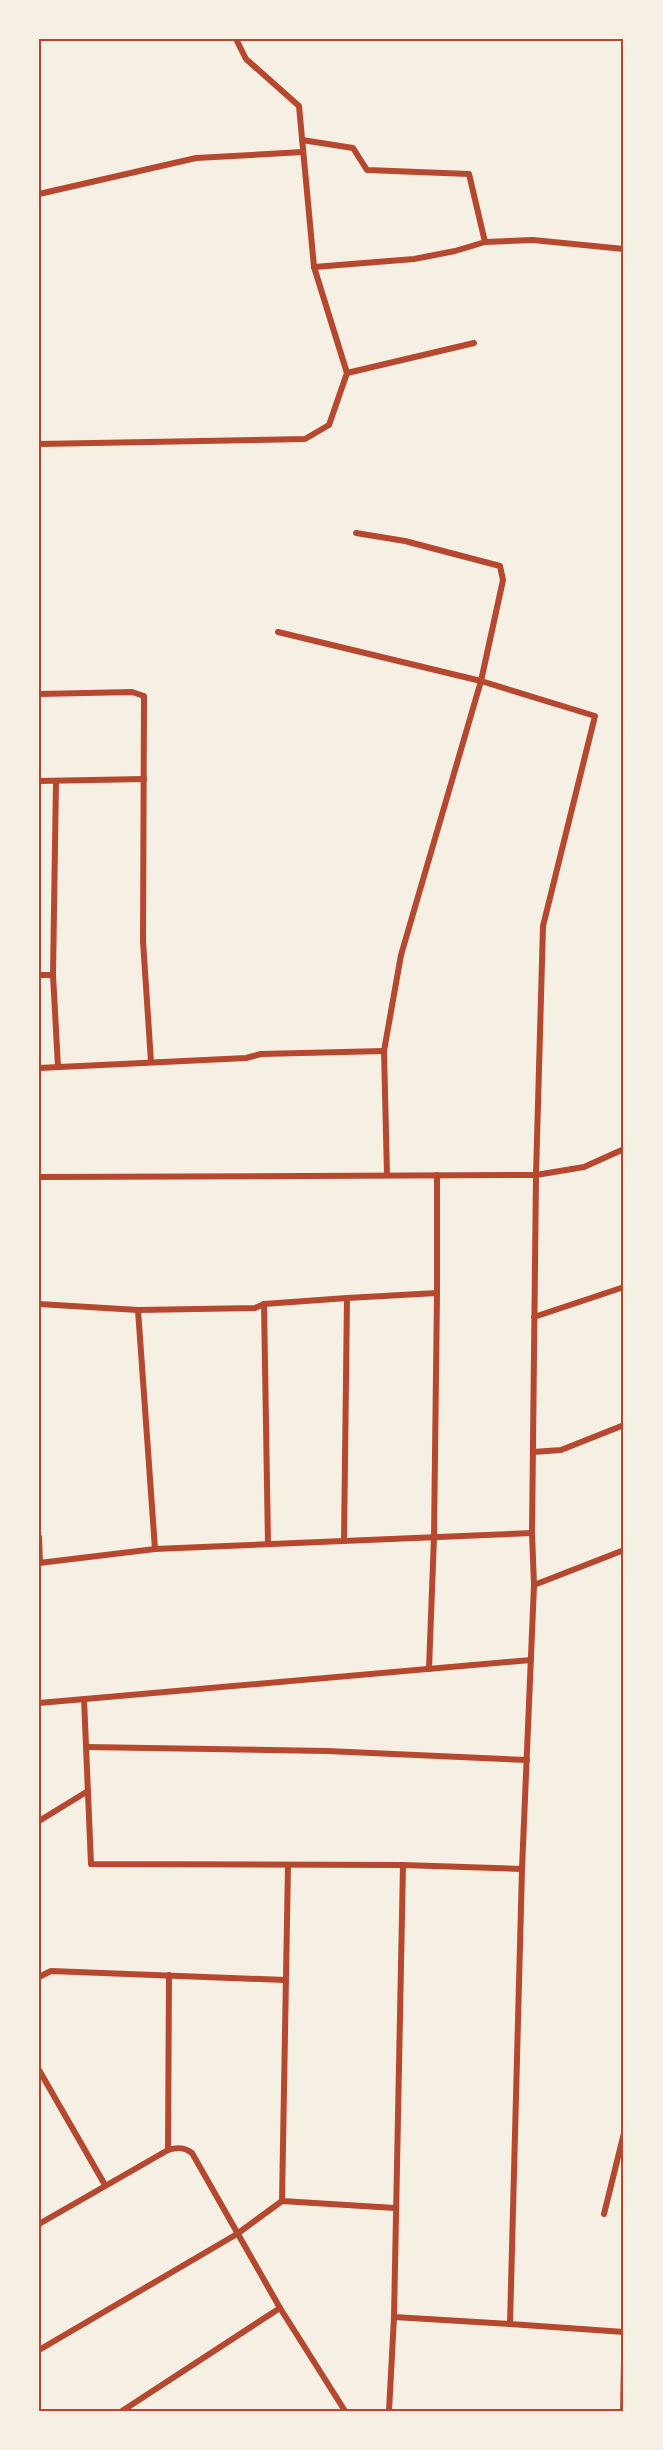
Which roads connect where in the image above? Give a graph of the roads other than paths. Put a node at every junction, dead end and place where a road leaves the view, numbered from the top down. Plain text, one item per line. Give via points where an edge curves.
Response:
1 (236, 39) edge
2 (302, 140) junction
3 (303, 152) junction
4 (39, 194) edge
5 (485, 242) junction
6 (624, 249) edge
7 (314, 267) junction
8 (474, 344) dead end
9 (347, 373) junction
10 (39, 444) edge
11 (356, 533) dead end
12 (278, 632) dead end
13 (481, 681) junction
14 (39, 693) edge
15 (144, 779) junction
16 (56, 781) junction
17 (39, 782) edge
18 (39, 975) edge
19 (53, 975) junction
20 (384, 1051) junction
21 (151, 1062) junction
22 (58, 1067) junction
23 (39, 1068) edge
24 (624, 1149) edge
25 (387, 1175) junction
26 (437, 1175) junction
27 (536, 1175) junction
28 (39, 1177) edge
29 (624, 1287) edge
30 (437, 1293) junction
31 (347, 1298) junction
32 (39, 1304) edge
33 (264, 1304) junction
34 (138, 1310) junction
35 (534, 1317) junction
36 (624, 1425) edge
37 (533, 1452) junction
38 (532, 1533) junction
39 (39, 1537) edge
40 (434, 1537) junction
41 (344, 1540) junction
42 (268, 1544) junction
43 (155, 1549) junction
44 (624, 1550) edge
45 (39, 1563) edge
46 (534, 1585) junction
47 (531, 1660) junction
48 (429, 1669) junction
49 (84, 1699) junction
50 (39, 1703) edge
51 (86, 1747) junction
52 (526, 1760) junction
53 (88, 1791) junction
54 (39, 1821) edge
55 (288, 1865) junction
56 (403, 1865) junction
57 (522, 1869) junction
58 (169, 1975) junction
59 (39, 1977) edge
60 (285, 1980) junction
61 (39, 2070) edge
62 (624, 2133) edge
63 (168, 2150) junction
64 (105, 2185) junction
65 (282, 2201) junction
66 (395, 2208) junction
67 (604, 2214) dead end
68 (39, 2224) edge
69 (237, 2234) junction
70 (280, 2308) junction
71 (394, 2317) junction
72 (510, 2324) junction
73 (624, 2332) edge
74 (39, 2350) edge
75 (624, 2361) edge
76 (122, 2411) edge
77 (345, 2411) edge
78 (389, 2411) edge
79 (623, 2411) edge

1 - 2 street via 246,59 299,106
2 - 3 street
2 - 5 street via 352,148 367,170 469,174
3 - 4 street via 196,158
3 - 7 street
5 - 6 street via 533,240
5 - 7 street via 414,259
7 - 9 street
8 - 9 street
9 - 10 street via 328,425 305,439
11 - 13 street via 405,541 500,566 503,580
12 - 13 street
13 - 20 street via 401,955
13 - 27 street via 595,716 543,926
14 - 15 street via 132,692 144,696
15 - 16 street
15 - 21 street via 143,941
16 - 17 street
16 - 19 street
18 - 19 street
19 - 22 street
20 - 21 street
20 - 25 street
21 - 22 street
22 - 23 street
24 - 27 street via 584,1167
25 - 26 street
25 - 28 street
26 - 27 street
26 - 30 street
27 - 35 street
29 - 35 street
30 - 31 street
30 - 40 street
31 - 33 street
31 - 41 street
32 - 34 street
33 - 34 street via 255,1308
33 - 42 street
34 - 43 street
35 - 37 street
36 - 37 street via 561,1450
37 - 38 street
38 - 40 street
38 - 46 street
39 - 45 street
40 - 41 street
40 - 48 street
41 - 42 street
42 - 43 street
43 - 45 street
44 - 46 street
46 - 47 street
47 - 48 street
47 - 52 street
48 - 49 street
49 - 50 street
49 - 51 street
51 - 52 street via 327,1751
51 - 53 street
52 - 57 street
53 - 54 street
53 - 55 street via 91,1864
55 - 56 street
55 - 60 street
56 - 57 street
56 - 66 street
57 - 72 street
58 - 59 street via 51,1971
58 - 60 street
58 - 63 street
60 - 65 street
61 - 64 street
62 - 67 street
63 - 64 street
63 - 69 street via 181,2148 192,2153
64 - 68 street
65 - 66 street
65 - 69 street
66 - 71 street
69 - 70 street
69 - 74 street
70 - 76 street
70 - 77 street
71 - 72 street
71 - 78 street
72 - 73 street
75 - 79 street

